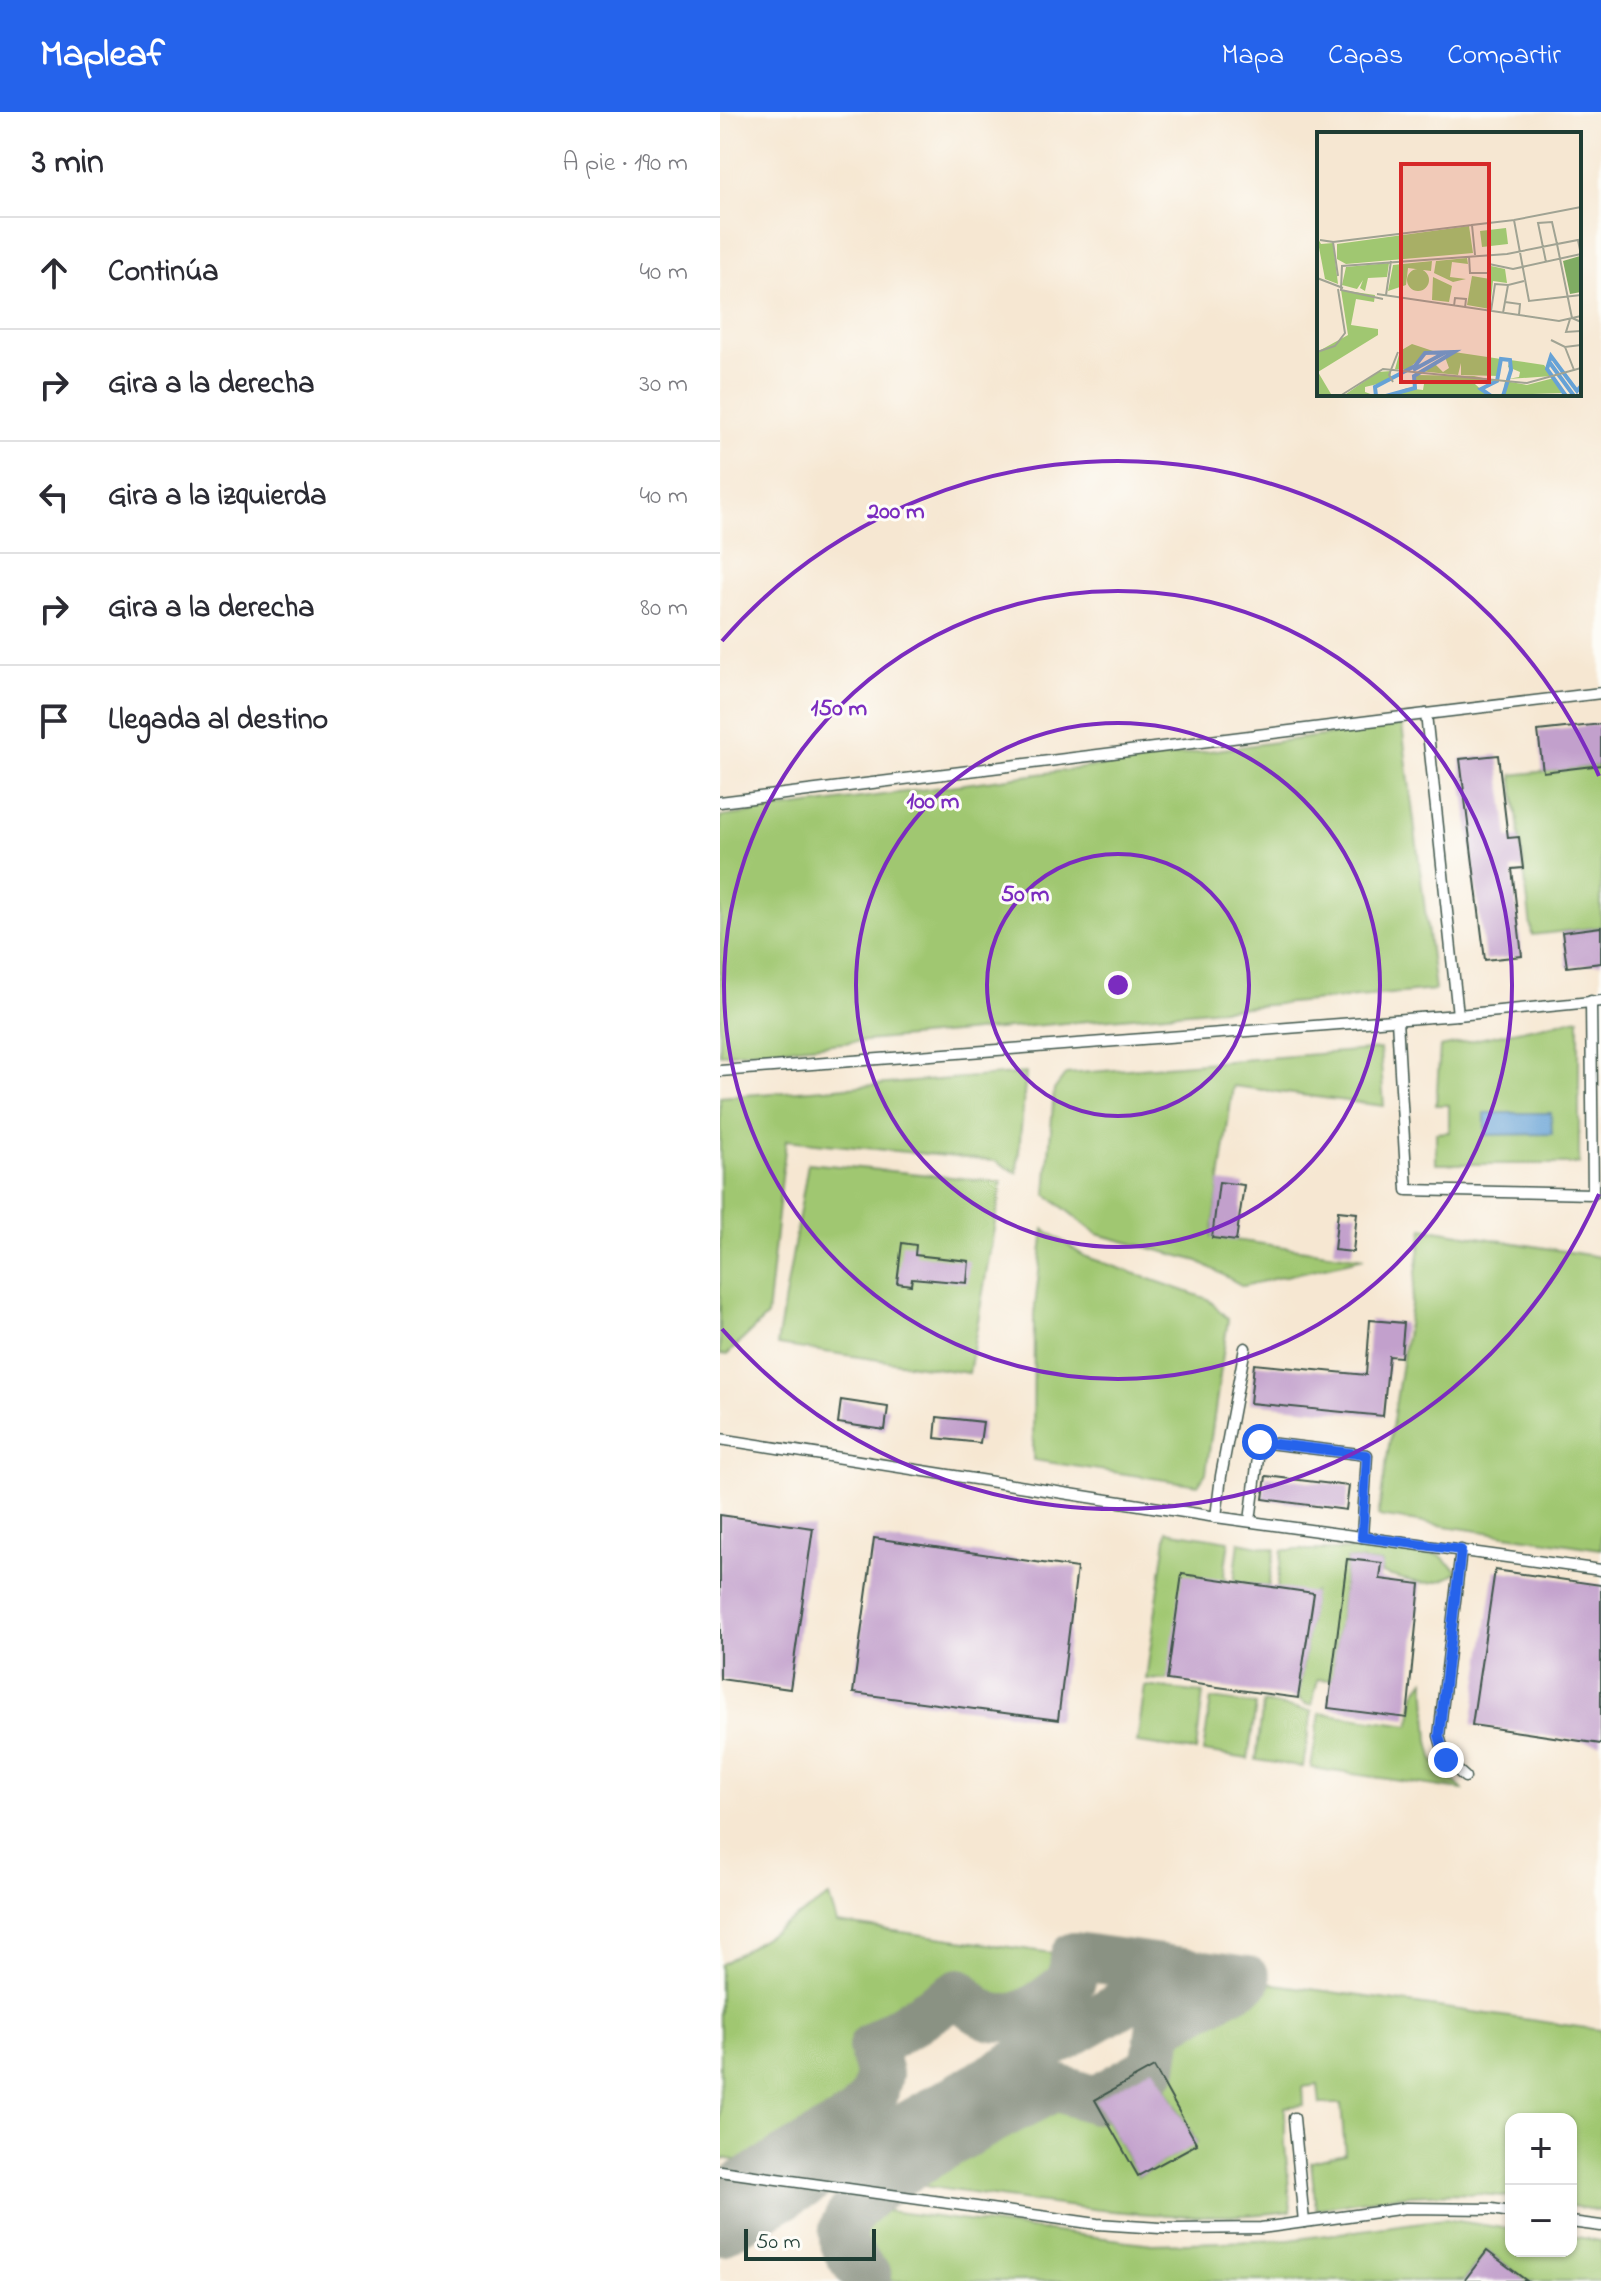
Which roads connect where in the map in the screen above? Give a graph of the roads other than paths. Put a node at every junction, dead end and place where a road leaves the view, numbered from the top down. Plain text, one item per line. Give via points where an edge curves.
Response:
1 (1601, 693) edge
2 (1426, 714) junction
3 (720, 802) edge
4 (1596, 1001) edge
5 (1458, 1015) junction
6 (1397, 1020) junction
7 (720, 1071) edge
8 (1596, 1110) edge
9 (1245, 1348) dead end
10 (720, 1439) edge
11 (1216, 1517) junction
12 (1250, 1521) junction
13 (1362, 1537) junction
14 (1461, 1550) junction
15 (1601, 1570) edge
16 (1465, 1777) dead end
17 (1294, 2118) dead end
18 (720, 2171) edge
19 (1505, 2211) edge
20 (1304, 2222) junction
21 (1577, 2223) edge
22 (1601, 2226) edge

1 - 2 lane
2 - 3 lane
2 - 5 lane
4 - 5 lane
4 - 8 lane
5 - 6 lane
6 - 7 lane
6 - 8 lane via 1407,1190 1593,1194
9 - 11 lane
10 - 11 lane
11 - 12 lane
12 - 13 lane
12 - 13 lane via 1260,1442 1367,1455
13 - 14 lane
14 - 15 lane
14 - 16 lane via 1439,1736 1446,1760
17 - 20 lane
18 - 20 lane via 1097,2224 1176,2229
19 - 20 lane via 1406,2208
21 - 22 lane

